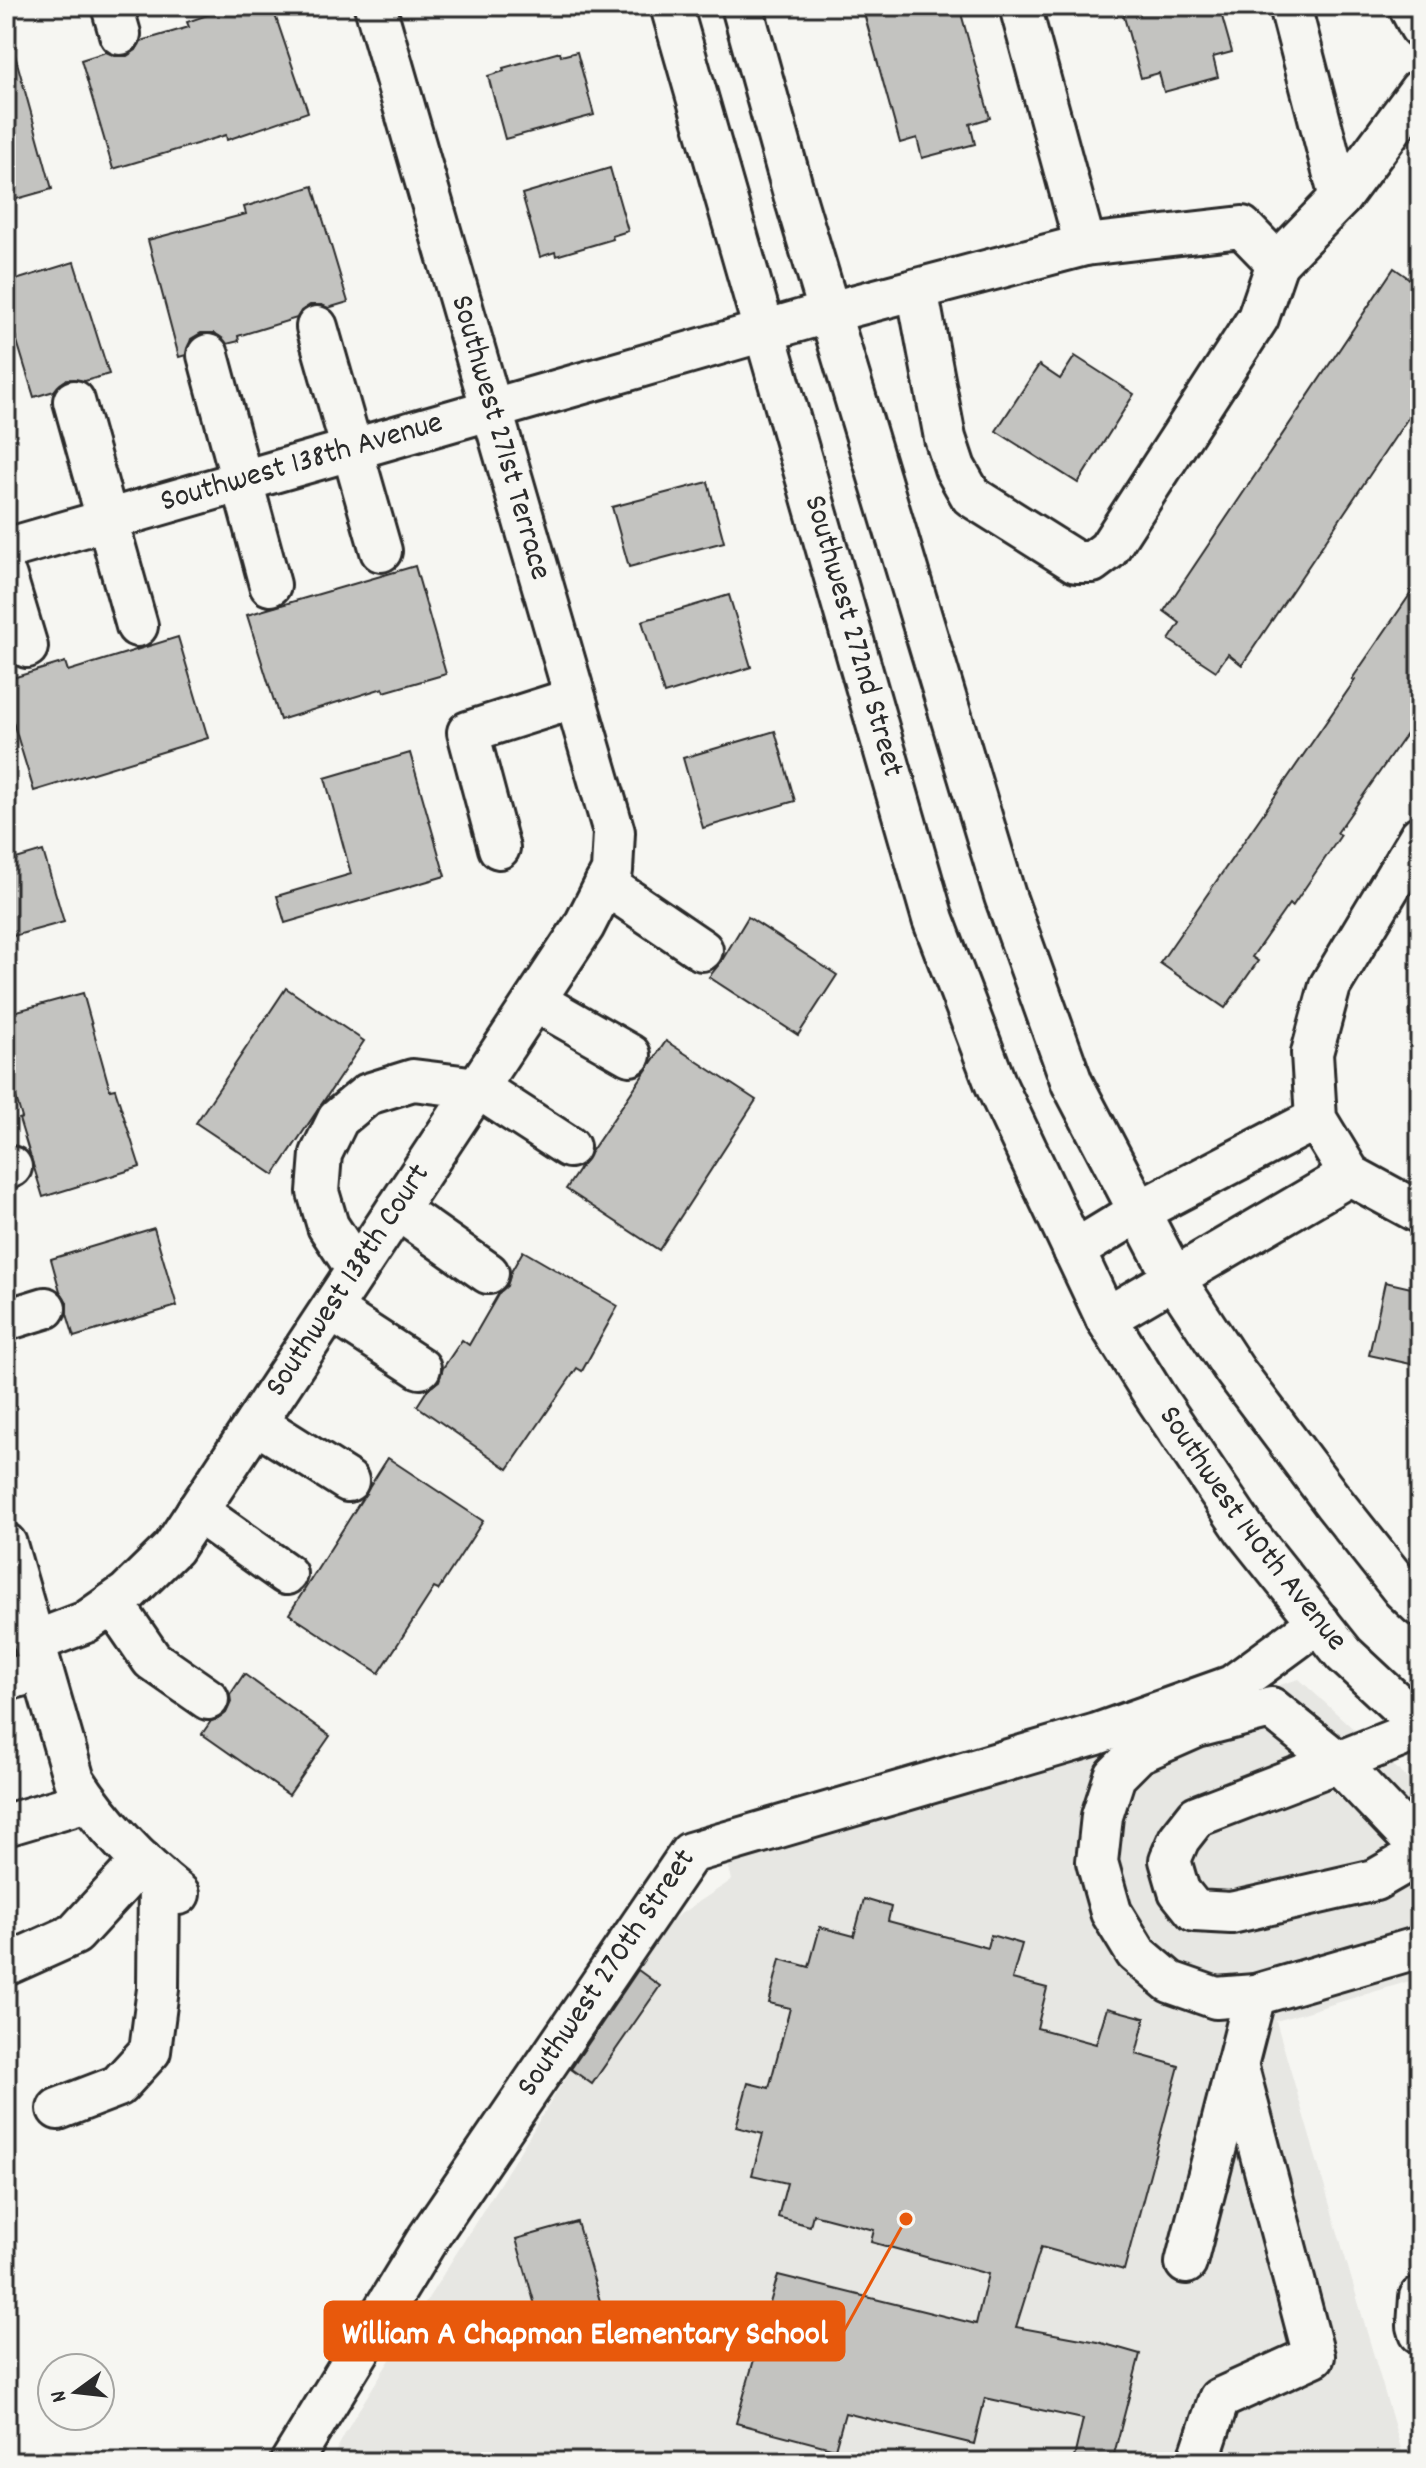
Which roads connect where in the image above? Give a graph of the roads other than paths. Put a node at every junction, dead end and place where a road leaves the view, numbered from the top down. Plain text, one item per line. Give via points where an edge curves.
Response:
1 (375, 6) edge
2 (671, 6) edge
3 (742, 6) edge
4 (1020, 6) edge
5 (1290, 6) edge
6 (1409, 6) edge
7 (1420, 27) edge
8 (1420, 90) edge
9 (1340, 198) junction
10 (1085, 245) junction
11 (1277, 263) junction
12 (917, 289) junction
13 (830, 312) junction
14 (317, 327) dead end
15 (763, 331) junction
16 (208, 355) dead end
17 (74, 401) dead end
18 (491, 411) junction
19 (351, 451) junction
20 (244, 482) junction
21 (107, 520) junction
22 (6, 549) edge
23 (381, 551) dead end
24 (6, 577) edge
25 (270, 585) dead end
26 (137, 626) dead end
27 (27, 647) dead end
28 (575, 698) junction
29 (1420, 836) edge
30 (499, 848) dead end
31 (608, 877) junction
32 (702, 950) dead end
33 (535, 1001) junction
34 (630, 1055) dead end
35 (478, 1088) junction
36 (1316, 1119) junction
37 (569, 1147) dead end
38 (1350, 1175) junction
39 (397, 1209) junction
40 (1138, 1212) junction
41 (1420, 1213) edge
42 (1074, 1251) junction
43 (357, 1270) junction
44 (488, 1273) dead end
45 (1174, 1278) junction
46 (45, 1308) dead end
47 (331, 1310) junction
48 (1106, 1318) junction
49 (6, 1320) edge
50 (420, 1368) dead end
51 (256, 1423) junction
52 (348, 1481) dead end
53 (197, 1511) junction
54 (6, 1544) edge
55 (286, 1574) dead end
56 (113, 1603) junction
57 (1420, 1606) edge
58 (1319, 1622) junction
59 (28, 1664) edge
60 (208, 1699) dead end
61 (1420, 1725) edge
62 (1338, 1762) junction
63 (87, 1801) junction
64 (6, 1825) edge
65 (1420, 1851) edge
66 (160, 1878) junction
67 (1420, 1947) edge
68 (6, 1965) edge
69 (1255, 1995) junction
70 (1237, 2064) junction
71 (58, 2109) dead end
72 (1186, 2263) dead end
73 (1420, 2297) edge
74 (1420, 2333) edge
75 (291, 2462) edge
76 (1198, 2462) edge

1 - 18 street, Southwest 271st Terrace
2 - 15 street, Southwest 272nd Street
3 - 13 street
4 - 10 street
5 - 9 street
6 - 7 street
8 - 9 street
9 - 11 street
10 - 11 street, Southwest 138th Avenue via 1242,227
10 - 12 street, Southwest 138th Avenue
11 - 12 street via 1258,318 1108,550 1092,562 1076,562 971,496 945,438
12 - 13 street, Southwest 138th Avenue
13 - 15 street, Southwest 138th Avenue
13 - 40 street via 1005,896 1072,1083
14 - 19 street
15 - 18 street, Southwest 138th Avenue
15 - 42 street, Southwest 272nd Street via 933,919 996,1085
16 - 20 street
17 - 21 street
18 - 19 street, Southwest 138th Avenue
18 - 28 street, Southwest 271st Terrace
19 - 20 street, Southwest 138th Avenue
19 - 23 street
20 - 21 street, Southwest 138th Avenue
20 - 25 street
21 - 22 street, Southwest 138th Avenue
21 - 26 street
24 - 27 street
28 - 30 street via 468,732
28 - 31 street, Southwest 271st Terrace via 614,832
29 - 36 street via 1330,986 1312,1053
31 - 32 street
31 - 33 street, Southwest 138th Court via 584,926
33 - 34 street
33 - 35 street, Southwest 138th Court
35 - 37 street
35 - 39 street, Southwest 138th Court
35 - 43 street via 413,1080 368,1094 338,1119 321,1154 318,1192 328,1226
36 - 38 street
36 - 40 street
38 - 41 street
38 - 45 street
39 - 43 street, Southwest 138th Court
39 - 44 street
40 - 42 street
40 - 45 street
42 - 48 street, Southwest 272nd Street
43 - 47 street, Southwest 138th Court
45 - 48 street
45 - 57 street via 1334,1503
46 - 49 street
47 - 50 street
47 - 51 street, Southwest 138th Court
48 - 58 street, Southwest 140th Avenue via 1245,1530
51 - 52 street
51 - 53 street, Southwest 138th Court
53 - 55 street
53 - 56 street, Southwest 138th Court via 173,1548
54 - 59 street
56 - 59 street, Southwest 138th Court
56 - 60 street via 152,1660
58 - 61 street, Southwest 140th Avenue via 1344,1654
58 - 75 street, Southwest 270th Street via 1232,1686 1097,1734 690,1853 428,2238
59 - 63 street
61 - 62 street
62 - 65 street
62 - 65 street via 1197,1816 1170,1860 1179,1891 1195,1911 1231,1913 1375,1880
62 - 69 street via 1271,1708 1197,1727 1138,1753 1115,1776 1102,1816 1097,1862 1111,1912 1136,1953 1170,1982 1216,1998
63 - 64 street
63 - 66 street
66 - 68 street via 75,1934
66 - 71 street via 158,1989 150,2051 118,2086
67 - 69 street
69 - 70 street
70 - 72 street
70 - 76 street via 1314,2356 1219,2399
73 - 74 street

